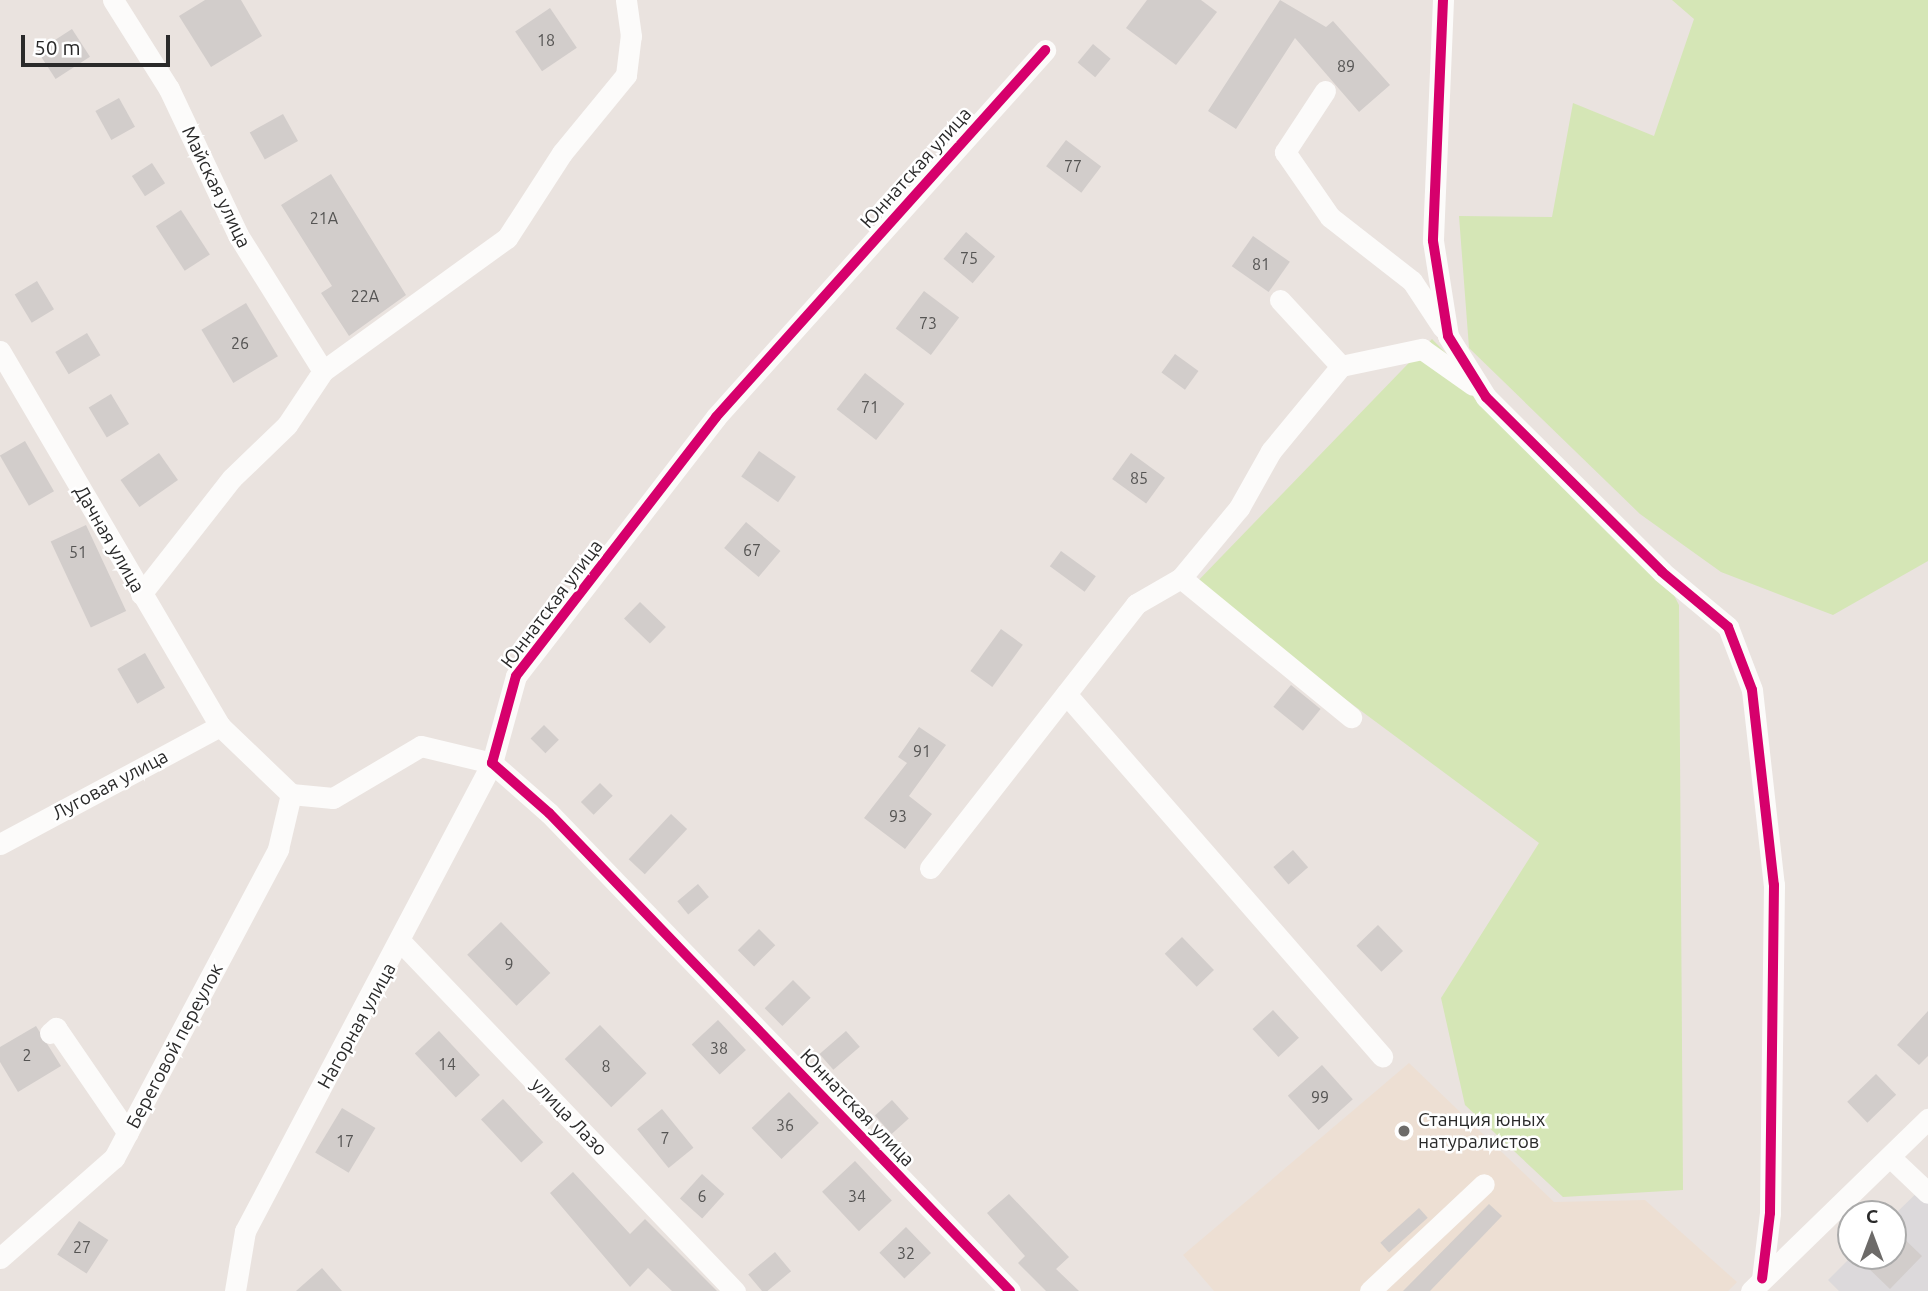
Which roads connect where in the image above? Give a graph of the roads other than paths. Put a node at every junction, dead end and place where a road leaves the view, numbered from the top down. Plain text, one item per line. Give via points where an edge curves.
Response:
1 (113, 0) edge
2 (626, 0) edge
3 (1443, 0) edge
4 (1045, 50) dead end
5 (1325, 90) dead end
6 (1280, 300) dead end
7 (1448, 336) junction
8 (0, 351) edge
9 (1341, 366) junction
10 (323, 372) junction
11 (1478, 388) junction
12 (1181, 578) junction
13 (141, 594) junction
14 (1066, 694) junction
15 (1352, 717) dead end
16 (220, 726) junction
17 (492, 763) junction
18 (291, 794) junction
19 (0, 844) edge
20 (930, 868) dead end
21 (402, 943) junction
22 (50, 1032) dead end
23 (1382, 1056) dead end
24 (1928, 1119) edge
25 (128, 1133) junction
26 (1890, 1157) junction
27 (1484, 1184) dead end
28 (1928, 1193) edge
29 (0, 1258) edge
30 (1757, 1285) edge
31 (235, 1291) edge
32 (735, 1291) edge
33 (1010, 1291) edge
34 (1370, 1291) edge

1 - 10 street, Майская улица via 169,89 238,235
2 - 10 street via 631,36 626,75 562,153 507,238
3 - 7 street via 1433,241
4 - 17 street, Юннатская улица via 716,417 516,676
5 - 7 street via 1285,152 1329,217 1412,281
6 - 9 street
7 - 11 street
8 - 13 street, Дачная улица
9 - 11 street via 1422,349
9 - 12 street
10 - 13 street via 287,425 232,478
11 - 30 street via 1662,572 1728,627 1752,690 1774,886 1770,1213
12 - 14 street via 1136,604
12 - 15 street
13 - 16 street, Дачная улица
14 - 20 street
14 - 23 street
16 - 18 street, Дачная улица
16 - 19 street, Луговая улица
17 - 18 street via 421,746 333,798
17 - 21 street, Нагорная улица
17 - 33 street, Юннатская улица via 549,813
18 - 25 street, Береговой переулок via 278,849
21 - 31 street, Нагорная улица via 245,1231
21 - 32 street, улица Лазо
22 - 25 street via 56,1028
24 - 26 street
25 - 29 street, Береговой переулок via 114,1158
26 - 28 street
26 - 30 street
27 - 34 street

